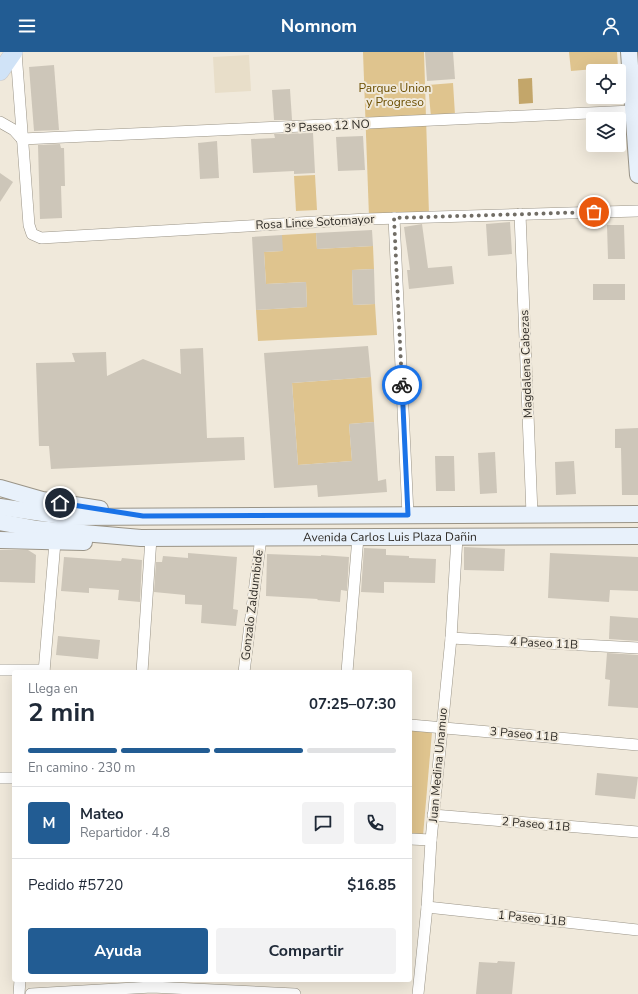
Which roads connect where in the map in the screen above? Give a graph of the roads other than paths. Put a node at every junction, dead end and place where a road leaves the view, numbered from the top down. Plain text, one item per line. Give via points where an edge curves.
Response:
1 (15, 52) edge
2 (629, 52) edge
3 (0, 72) edge
4 (632, 111) junction
5 (0, 122) edge
6 (22, 139) junction
7 (638, 175) edge
8 (638, 211) edge
9 (520, 214) junction
10 (394, 218) junction
11 (0, 488) edge
12 (0, 507) edge
13 (532, 514) junction
14 (638, 514) edge
15 (408, 515) junction
16 (143, 516) junction
17 (0, 522) edge
18 (638, 536) edge
19 (261, 537) junction
20 (358, 537) junction
21 (457, 537) junction
22 (146, 538) junction
23 (0, 540) edge
24 (55, 542) junction
25 (450, 638) junction
26 (638, 648) edge
27 (0, 670) edge
28 (12, 670) edge
29 (44, 670) edge
30 (142, 670) edge
31 (244, 670) edge
32 (347, 670) edge
33 (412, 725) edge
34 (441, 727) junction
35 (638, 745) edge
36 (0, 778) edge
37 (12, 778) edge
38 (433, 815) junction
39 (638, 832) edge
40 (412, 838) edge
41 (431, 840) junction
42 (427, 907) junction
43 (638, 930) edge
44 (20, 982) edge
45 (216, 985) edge
46 (242, 992) edge
47 (19, 994) edge
48 (31, 994) edge
49 (295, 994) edge
50 (418, 994) edge

1 - 3 main road
1 - 6 street
2 - 4 main road
4 - 6 street, 3º Paseo 12 NO
4 - 7 main road
5 - 6 street via 14,130
6 - 10 street, Rosa Lince Sotomayor via 29,225 32,234 41,238
8 - 9 street, Rosa Lince Sotomayor
9 - 10 street, Rosa Lince Sotomayor
9 - 13 street, Magdalena Cabezas
10 - 15 street
11 - 16 main road, Avenida Carlos Luis Plaza Dañin via 42,500
12 - 16 main road, Avenida Carlos Luis Plaza Dañin via 70,517
13 - 14 main road, Avenida Carlos Luis Plaza Dañin
13 - 15 main road, Avenida Carlos Luis Plaza Dañin
15 - 16 main road, Avenida Carlos Luis Plaza Dañin
17 - 22 main road, Avenida Carlos Luis Plaza Dañin
18 - 21 main road, Avenida Carlos Luis Plaza Dañin
19 - 20 main road, Avenida Carlos Luis Plaza Dañin
19 - 22 main road, Avenida Carlos Luis Plaza Dañin
19 - 31 street, Gonzalo Zaldumbide
20 - 21 main road, Avenida Carlos Luis Plaza Dañin
20 - 32 street
21 - 25 street, Juan Medina Unamuo
22 - 24 main road, Avenida Carlos Luis Plaza Dañin
22 - 30 street
23 - 24 main road, Avenida Carlos Luis Plaza Dañin
24 - 29 street
25 - 26 street, 4 Paseo 11B
25 - 34 street, Juan Medina Unamuo
27 - 28 street
33 - 34 street, 3 Paseo 11B
34 - 35 street, 3 Paseo 11B
34 - 38 street, Juan Medina Unamuo
36 - 37 street
38 - 39 street, 2 Paseo 11B
38 - 41 street, Juan Medina Unamuo
40 - 41 street
41 - 42 street, Juan Medina Unamuo
42 - 43 street, 1 Paseo 11B
42 - 50 street, Juan Medina Unamuo
44 - 47 street
45 - 46 street
45 - 48 street
46 - 49 street

